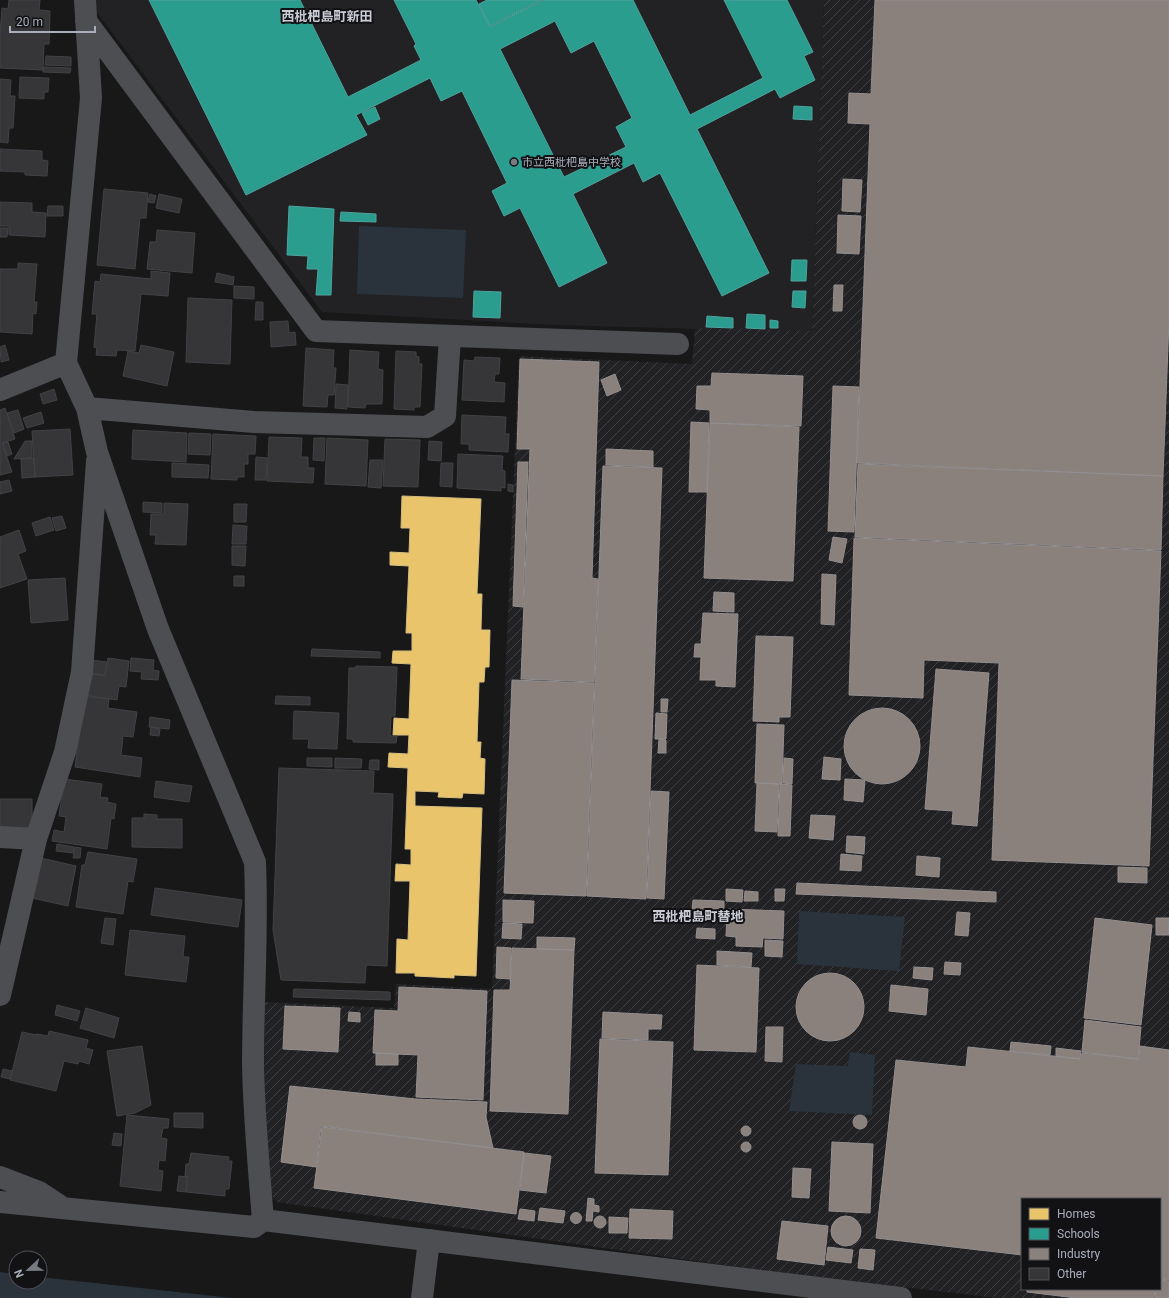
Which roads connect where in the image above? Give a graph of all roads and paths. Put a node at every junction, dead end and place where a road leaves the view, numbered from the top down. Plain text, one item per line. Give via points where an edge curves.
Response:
1 (85, 11) edge
2 (450, 336) junction
3 (678, 344) dead end
4 (66, 363) junction
5 (0, 390) edge
6 (87, 408) junction
7 (97, 452) junction
8 (0, 837) edge
9 (36, 839) junction
10 (0, 995) edge
11 (0, 1177) edge
12 (0, 1202) edge
13 (63, 1209) junction
14 (263, 1220) junction
15 (429, 1240) junction
16 (422, 1298) edge
17 (901, 1298) edge

1 - 2 street via 316,331
1 - 4 street via 92,98
2 - 3 street
2 - 6 street via 445,416 427,427 254,422
4 - 5 street
4 - 6 street
6 - 7 street
7 - 9 street via 82,672 65,752
7 - 14 street via 158,629 256,862 253,1066
8 - 9 street
9 - 10 street
11 - 13 street via 39,1192
12 - 13 street
13 - 14 street via 254,1227
14 - 15 street
15 - 16 street
15 - 17 street

